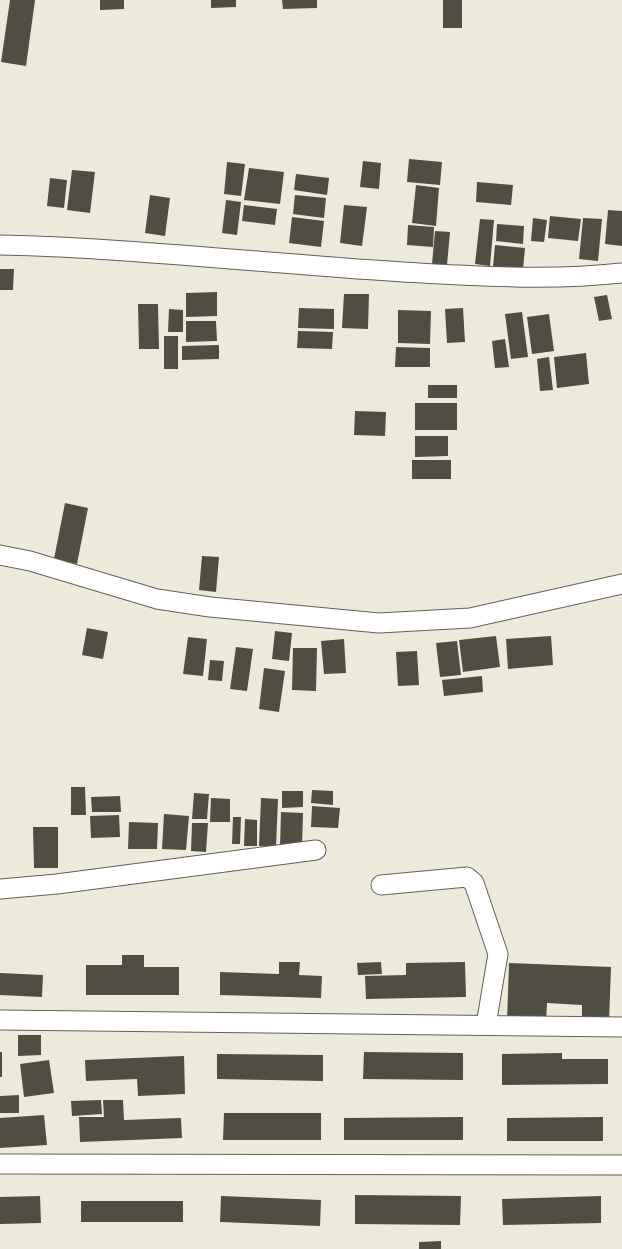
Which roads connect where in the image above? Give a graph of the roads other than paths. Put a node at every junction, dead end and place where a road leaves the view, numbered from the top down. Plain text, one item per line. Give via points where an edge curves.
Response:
1 (0, 245) edge
2 (622, 273) edge
3 (0, 555) edge
4 (622, 584) edge
5 (316, 850) dead end
6 (381, 885) dead end
7 (0, 890) edge
8 (0, 1020) edge
9 (486, 1026) junction
10 (622, 1027) edge
11 (0, 1164) edge
12 (622, 1165) edge

1 - 2 street via 511,278
3 - 4 street via 157,599 379,623 470,618
5 - 7 street
6 - 9 street via 467,877 474,883 498,954
8 - 9 street
9 - 10 street
11 - 12 street

